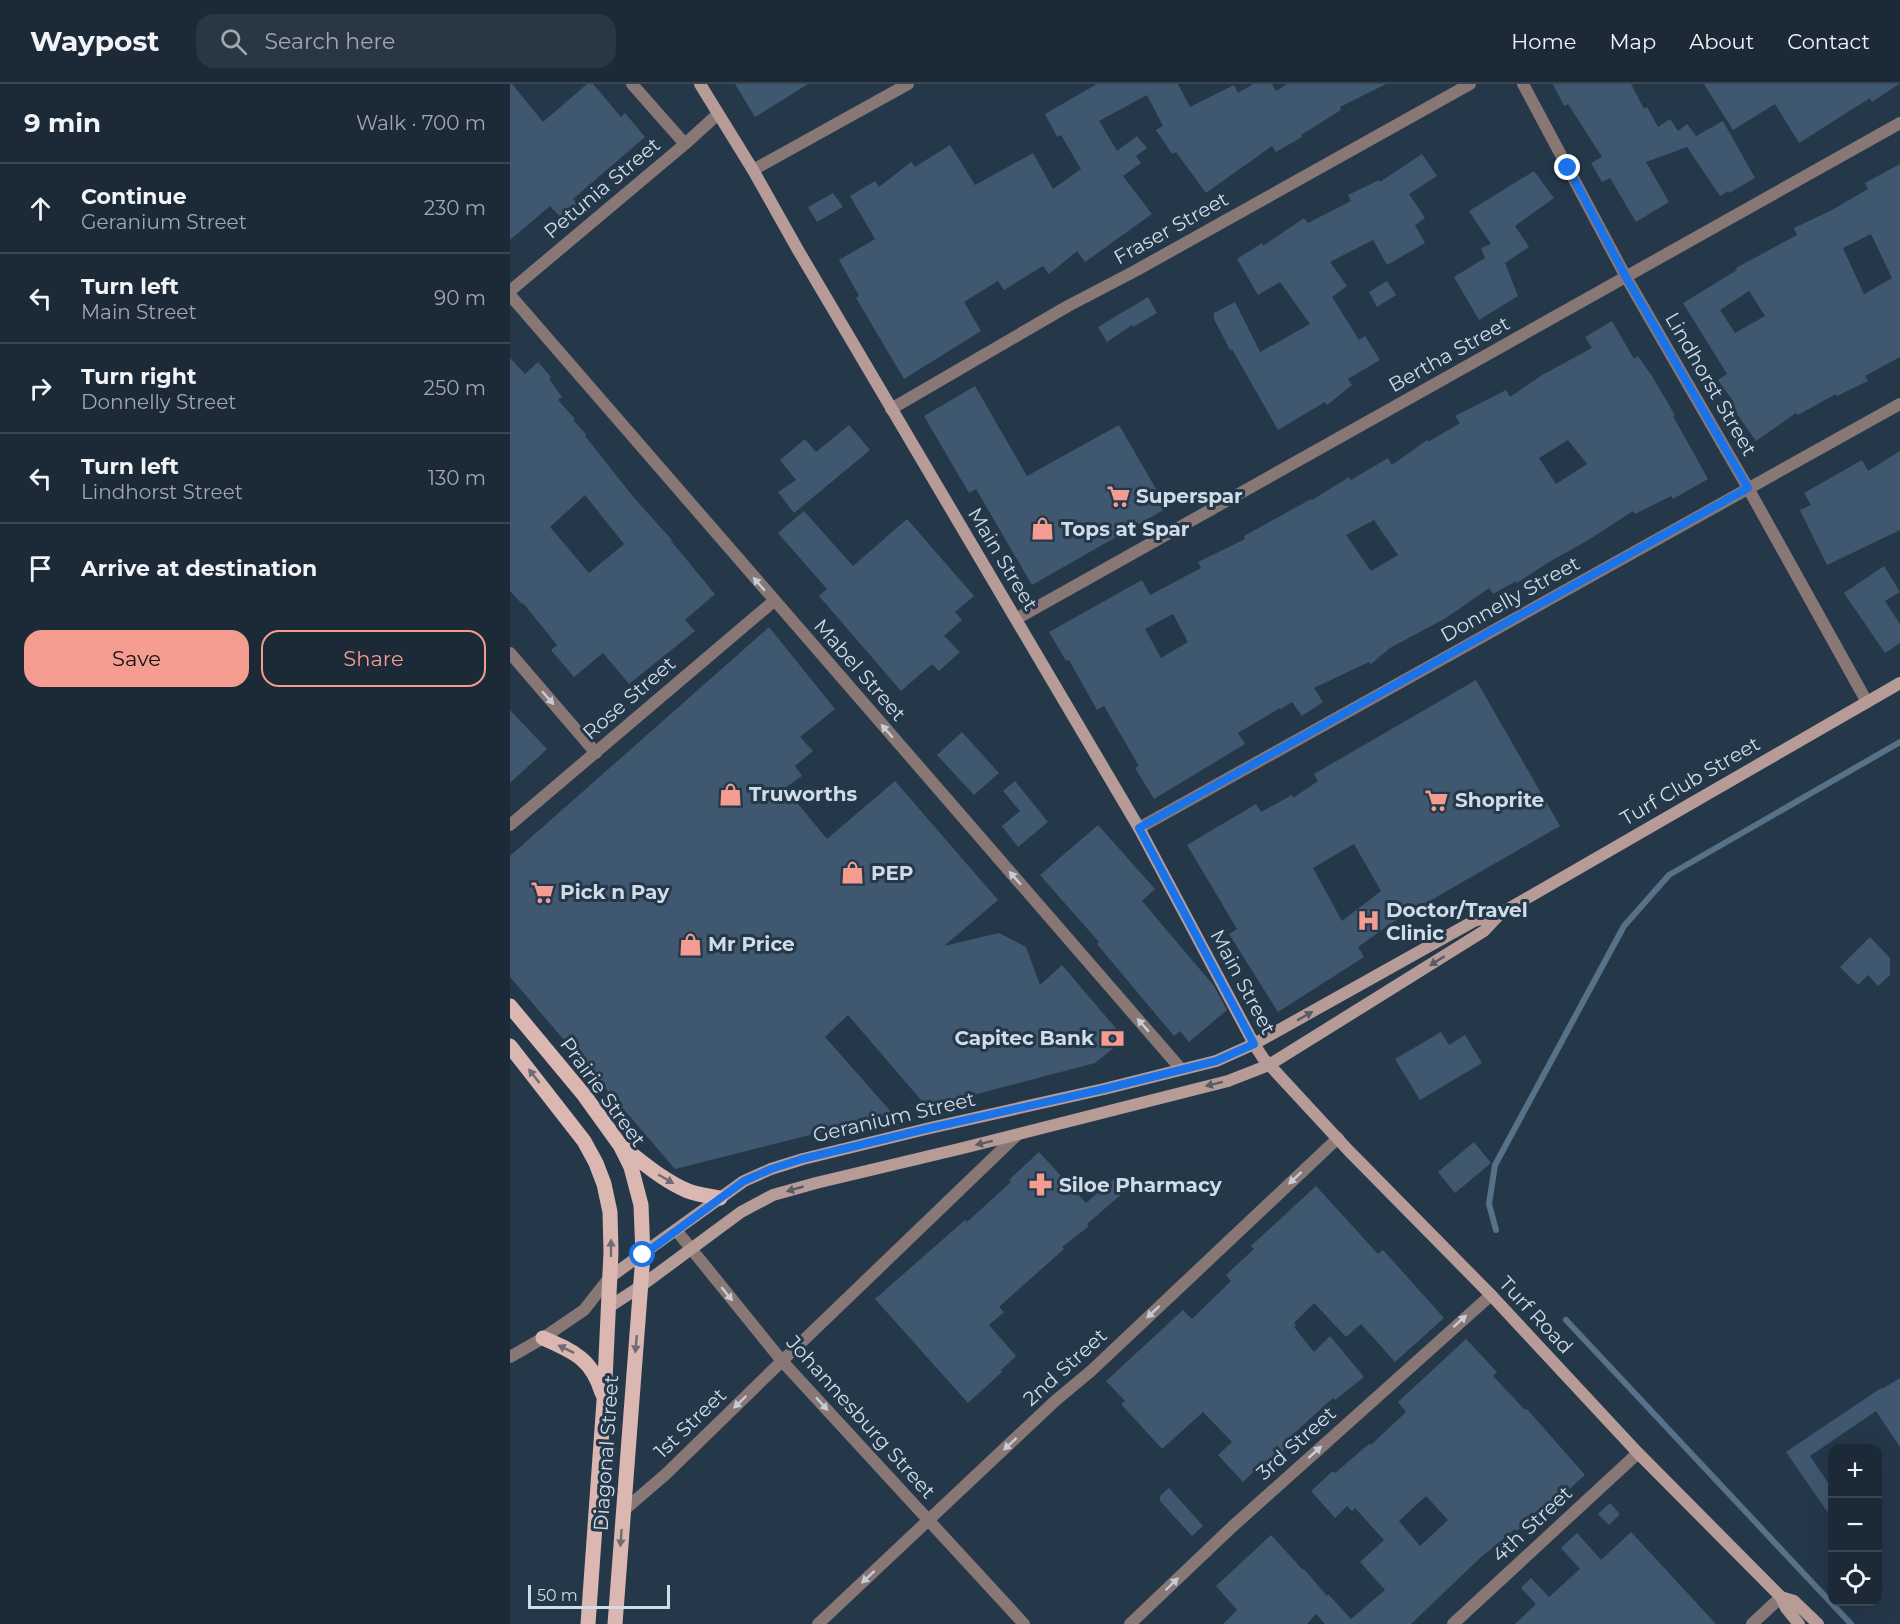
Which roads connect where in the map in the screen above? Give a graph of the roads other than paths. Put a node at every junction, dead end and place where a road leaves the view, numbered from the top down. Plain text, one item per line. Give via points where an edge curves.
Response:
1 (632, 84) edge
2 (700, 84) edge
3 (908, 84) edge
4 (1470, 84) edge
5 (1523, 84) edge
6 (718, 114) junction
7 (1900, 123) edge
8 (685, 144) junction
9 (753, 170) junction
10 (1626, 277) junction
11 (510, 293) edge
12 (1900, 404) edge
13 (891, 409) junction
14 (1748, 488) junction
15 (774, 601) junction
16 (1016, 619) junction
17 (510, 653) edge
18 (1900, 683) edge
19 (1867, 702) junction
20 (596, 753) junction
21 (510, 825) edge
22 (1139, 828) junction
23 (1500, 914) junction
24 (510, 1006) edge
25 (1254, 1044) junction
26 (510, 1046) edge
27 (1266, 1062) junction
28 (1181, 1069) junction
29 (1017, 1135) junction
30 (1338, 1138) junction
31 (620, 1145) junction
32 (720, 1198) junction
33 (676, 1230) junction
34 (690, 1249) junction
35 (643, 1255) junction
36 (610, 1278) junction
37 (641, 1286) junction
38 (1491, 1295) junction
39 (609, 1307) junction
40 (584, 1310) junction
41 (543, 1338) junction
42 (510, 1358) edge
43 (782, 1361) junction
44 (604, 1401) junction
45 (1638, 1453) junction
46 (623, 1510) junction
47 (928, 1521) junction
48 (1781, 1597) junction
49 (588, 1624) edge
50 (615, 1624) edge
51 (818, 1624) edge
52 (1024, 1624) edge
53 (1130, 1624) edge
54 (1453, 1624) edge
55 (1752, 1624) edge
56 (1798, 1624) edge
57 (1818, 1624) edge

1 - 8 street
2 - 6 main road, Main Street
3 - 9 street
4 - 13 street, Fraser Street via 1068,306
5 - 10 street, Lindhorst Street
6 - 8 street, Petunia Street
6 - 9 main road, Main Street
7 - 10 street, Bertha Street
8 - 11 street, Petunia Street
9 - 13 main road, Main Street
10 - 14 street, Lindhorst Street
10 - 16 street, Bertha Street
15 -> 11 street, Mabel Street
12 - 14 street, Donnelly Street
13 - 16 main road, Main Street
14 - 19 street, Lindhorst Street
14 - 22 street, Donnelly Street
15 - 20 street, Rose Street
28 -> 15 street, Mabel Street
16 - 22 main road, Main Street
17 -> 20 street
18 - 19 main road, Turf Club Street
19 - 23 main road, Turf Club Street
20 - 21 street, Rose Street
22 - 25 main road, Main Street
25 -> 23 main road, Turf Club Street via 1474,921
23 -> 27 main road, Turf Club Street via 1484,932
24 - 31 main road, Prairie Street
25 - 27 main road, Main Street
25 - 28 main road, Geranium Street via 1216,1061
36 -> 26 main road via 610,1212 596,1163 584,1141
27 -> 29 main road, Geranium Street via 1228,1081
27 - 30 main road, Turf Road
28 - 32 main road, Geranium Street via 802,1159 750,1178
29 -> 34 main road, Geranium Street via 773,1195 741,1212
29 - 43 street, 1st Street
30 - 38 main road, Turf Road
30 -> 47 street, 2nd Street
31 -> 32 main road via 676,1185
31 - 35 main road, Prairie Street via 631,1167 641,1205
32 - 33 main road, Geranium Street
33 - 34 street, Johannesburg Street
33 - 35 main road, Geranium Street
34 - 37 main road, Geranium Street
34 -> 43 street, Johannesburg Street
35 - 36 main road, Geranium Street
35 - 37 main road, Prairie Street
36 - 39 main road
36 - 40 street, Geranium Street
37 - 39 main road, Geranium Street
37 -> 46 main road, Diagonal Street
38 - 45 main road, Turf Road
53 -> 38 street, 3rd Street
39 - 40 street, Geranium Street
39 - 44 main road, Diagonal Street
40 - 41 street, Geranium Street
41 - 42 street, Geranium Street
44 -> 41 main road via 599,1383 584,1361
43 -> 46 street, 1st Street
43 -> 47 street, Johannesburg Street
44 - 49 main road, Diagonal Street
45 - 48 main road, Turf Road
45 - 54 street, 4th Street
46 -> 50 main road, Diagonal Street
47 -> 51 street, 2nd Street
47 - 52 street, Johannesburg Street
48 - 55 street
48 - 56 main road, Turf Road
48 - 57 main road, Turf Road via 1794,1601

